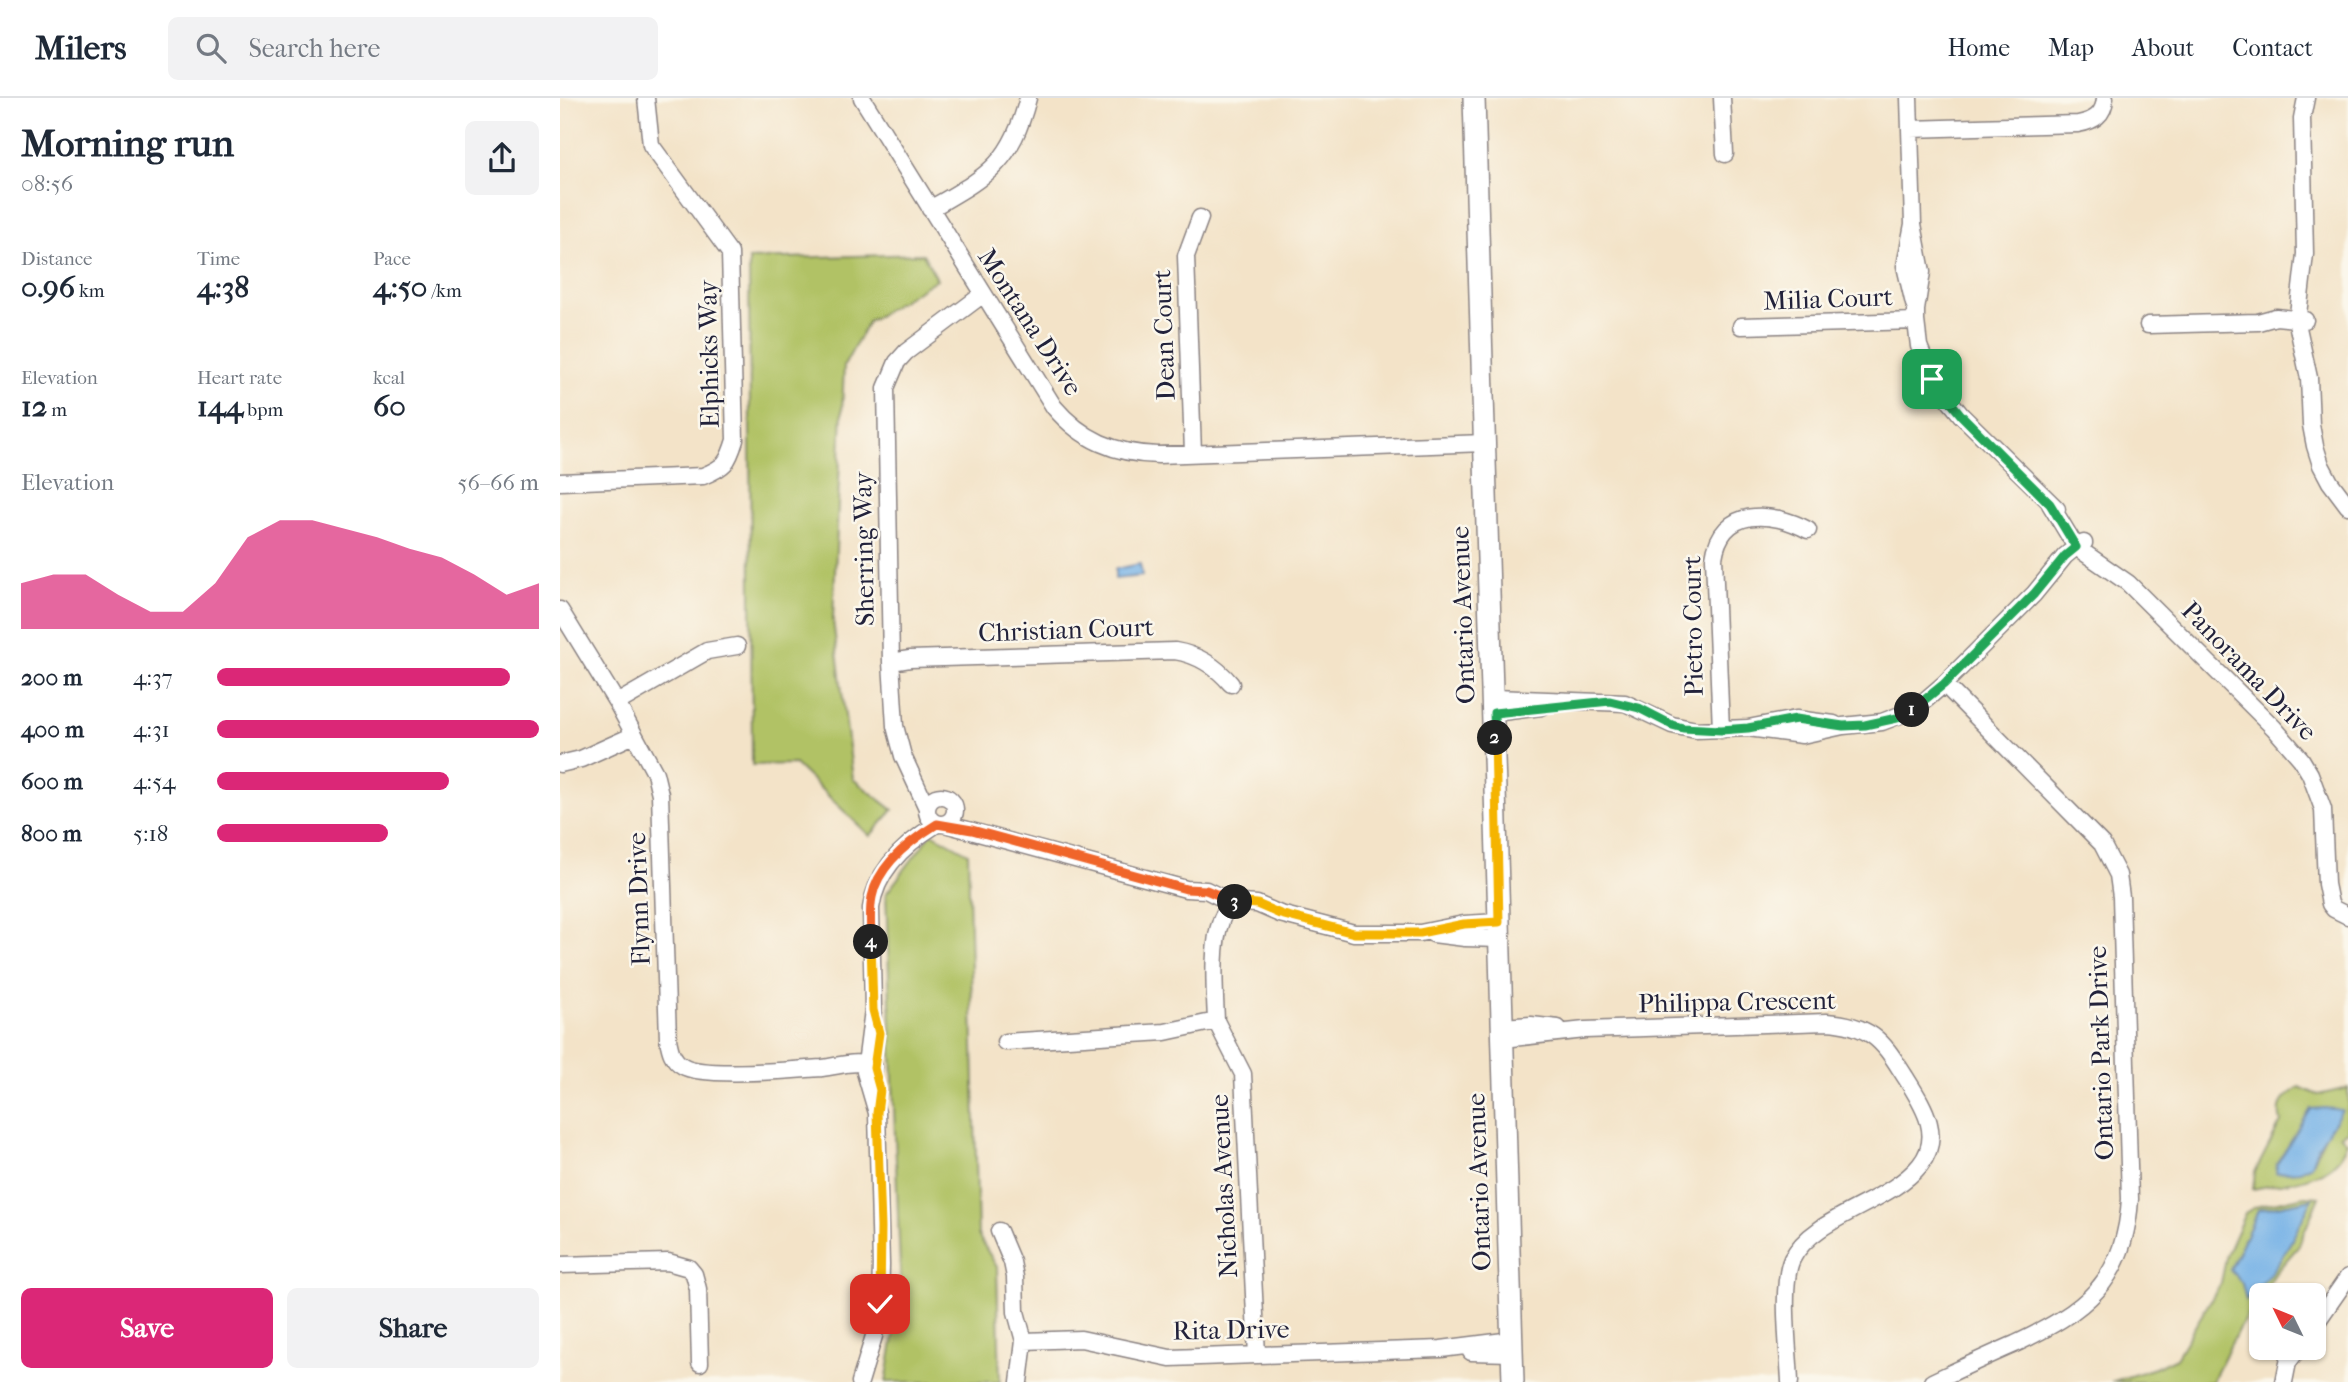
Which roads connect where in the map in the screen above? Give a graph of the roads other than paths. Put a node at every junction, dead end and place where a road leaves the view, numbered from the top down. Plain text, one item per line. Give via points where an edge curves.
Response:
1 (646, 98) edge
2 (862, 98) edge
3 (1028, 98) edge
4 (1474, 98) edge
5 (1722, 98) edge
6 (1909, 98) edge
7 (2105, 98) edge
8 (2306, 98) edge
9 (1910, 129) junction
10 (1725, 154) dead end
11 (930, 209) junction
12 (1200, 218) dead end
13 (986, 299) junction
14 (1916, 316) junction
15 (2300, 320) junction
16 (2148, 325) dead end
17 (1741, 326) dead end
18 (1485, 443) junction
19 (1193, 453) junction
20 (560, 482) edge
21 (2348, 506) edge
22 (1808, 530) dead end
23 (2082, 547) junction
24 (560, 610) edge
25 (737, 646) dead end
26 (891, 662) junction
27 (1231, 684) dead end
28 (1944, 684) junction
29 (617, 703) junction
30 (1494, 706) junction
31 (1721, 730) junction
32 (634, 735) junction
33 (560, 764) edge
34 (938, 813) junction
35 (1230, 910) junction
36 (2348, 916) edge
37 (1500, 930) junction
38 (1216, 1021) junction
39 (1502, 1033) junction
40 (1005, 1042) dead end
41 (868, 1068) junction
42 (999, 1231) dead end
43 (560, 1265) edge
44 (2348, 1276) edge
45 (2343, 1294) edge
46 (2326, 1313) edge
47 (1024, 1341) junction
48 (1512, 1347) junction
49 (1257, 1355) junction
50 (2290, 1360) edge
51 (700, 1363) dead end
52 (860, 1382) edge
53 (1019, 1382) edge
54 (1513, 1382) edge
55 (1790, 1382) edge
56 (1932, 1382) edge
57 (2284, 1382) edge

1 - 20 street, Elphicks Way via 651,145 730,253 735,440 729,461 703,476
2 - 11 street, Montana Drive
3 - 11 street via 1016,138 996,165
4 - 18 street, Ontario Avenue
5 - 10 street
6 - 9 street, Panorama Drive
7 - 9 street via 2097,117 2078,124
8 - 15 street via 2302,118 2305,254 2312,291
9 - 14 street, Panorama Drive via 1913,224 1923,272
11 - 13 street, Montana Drive
12 - 19 street, Dean Court via 1186,256
13 - 19 street, Montana Drive via 1054,407 1074,429 1102,445 1128,452
13 - 26 street, Sherring Way via 916,343 897,362 887,388
14 - 17 street, Milia Court
14 - 23 street, Panorama Drive via 1925,364 1944,397 2072,522
15 - 16 street via 2274,325
15 - 21 street via 2313,345 2309,378 2315,446 2330,482
18 - 19 street, Montana Drive
18 - 30 street, Ontario Avenue
22 - 31 street, Pietro Court via 1787,521 1745,518 1726,527 1716,543
23 - 28 street via 2072,563 2034,594
23 - 36 street, Panorama Drive via 2112,559 2128,583 2301,758 2323,809 2327,895 2334,909
24 - 29 street, Flynn Drive
25 - 29 street via 707,651
26 - 27 street, Christian Court via 1175,651 1198,656
26 - 34 street, Sherring Way via 898,741 915,781
28 - 31 street via 1922,703 1882,722 1793,735 1748,728
28 - 56 street, Ontario Park Drive via 2102,844 2118,875 2130,1199 2120,1254 2091,1297 2052,1326
29 - 32 street, Flynn Drive
30 - 31 street via 1625,703 1683,728
30 - 37 street, Ontario Avenue
32 - 33 street
32 - 41 street, Flynn Drive via 655,773 660,794 668,1039 673,1058 684,1067 704,1072 849,1063
34 - 35 street, Sherring Way via 972,830 1186,889 1206,890
34 - 41 street via 883,873 872,895 873,1010 879,1033
35 - 37 street, Sherring Way via 1257,904 1354,933 1420,933 1464,924
35 - 38 street via 1216,958
37 - 39 street, Ontario Avenue
38 - 40 street via 1166,1032
38 - 49 street, Nicholas Avenue via 1243,1074
39 - 48 street, Ontario Avenue
39 - 55 street, Philippa Crescent via 1531,1025 1585,1030 1842,1023 1864,1030 1885,1047 1926,1112 1931,1142 1921,1164 1902,1182 1819,1231 1798,1249 1787,1280
41 - 52 street via 880,1090 880,1304
42 - 47 street via 1012,1262 1016,1312
43 - 51 street via 668,1262 689,1268 698,1289
44 - 45 street
45 - 46 street
47 - 49 street, Rita Drive via 1081,1339 1170,1359
47 - 53 street
48 - 49 street, Rita Drive
48 - 54 street, Ontario Avenue
50 - 57 street

